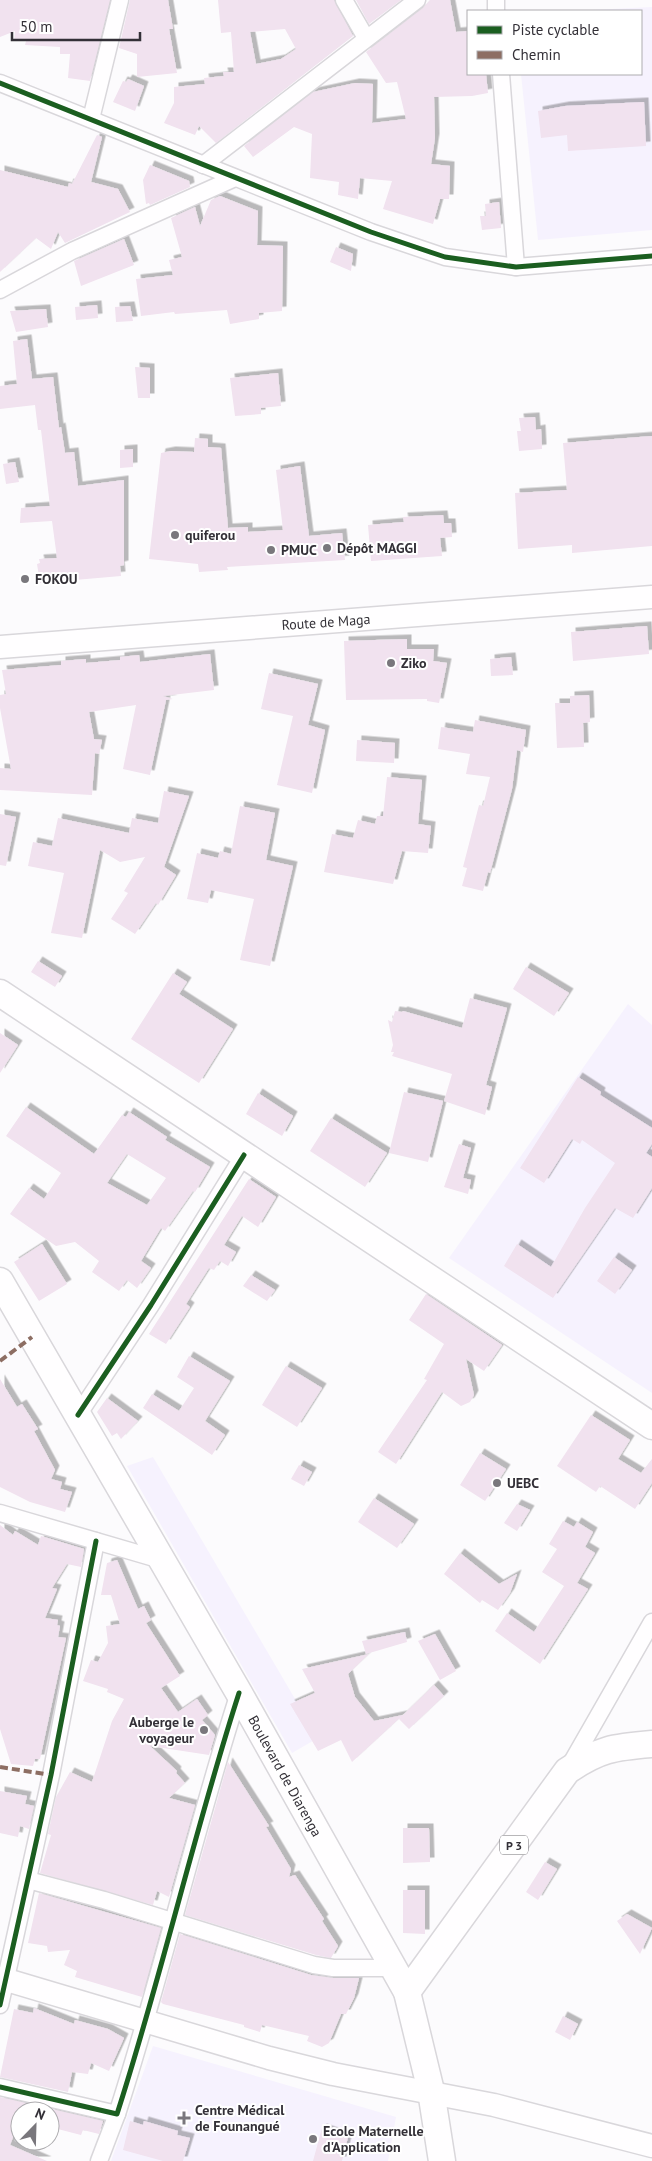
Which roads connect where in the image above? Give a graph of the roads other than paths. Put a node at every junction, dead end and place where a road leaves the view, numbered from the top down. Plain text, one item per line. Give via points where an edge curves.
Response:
1 (120, 0) edge
2 (344, 0) edge
3 (417, 0) edge
4 (366, 38) junction
5 (501, 75) edge
6 (0, 83) edge
7 (91, 119) junction
8 (203, 164) junction
9 (235, 178) junction
10 (652, 256) edge
11 (516, 267) junction
12 (0, 290) edge
13 (652, 597) edge
14 (0, 647) edge
15 (0, 993) edge
16 (244, 1155) junction
17 (0, 1281) edge
18 (78, 1415) junction
19 (652, 1426) edge
20 (0, 1513) edge
21 (96, 1541) junction
22 (161, 1560) junction
23 (652, 1622) edge
24 (239, 1693) junction
25 (652, 1744) edge
26 (567, 1771) junction
27 (28, 1880) junction
28 (174, 1922) junction
29 (394, 1968) junction
30 (3, 1979) edge
31 (407, 1992) junction
32 (0, 2005) edge
33 (147, 2020) junction
34 (0, 2087) edge
35 (431, 2091) junction
36 (117, 2114) junction
37 (652, 2146) edge
38 (99, 2161) edge
39 (442, 2161) edge

1 - 7 street
2 - 4 street
3 - 4 street
4 - 8 street
5 - 11 street
6 - 7 street
7 - 8 street
8 - 9 street
9 - 11 street via 445,258
9 - 12 street via 72,251
10 - 11 street
13 - 14 main road, Route de Maga
15 - 16 main road
16 - 18 street
16 - 19 main road
17 - 18 main road, Boulevard de Diarenga
18 - 22 main road, Boulevard de Diarenga
20 - 21 street
21 - 22 street
21 - 27 street
22 - 24 main road, Boulevard de Diarenga
23 - 26 street
24 - 28 street via 213,1772
24 - 29 main road, Boulevard de Diarenga
25 - 26 main road, P 3 via 600,1751
26 - 31 main road, P 3
27 - 28 street
27 - 30 street
28 - 29 street via 325,1967
28 - 33 street
29 - 31 main road, Boulevard de Diarenga
30 - 32 street
30 - 33 main road
31 - 35 main road, Boulevard de Diarenga
33 - 35 main road via 269,2058 333,2074
33 - 36 street
34 - 36 street
35 - 37 main road
35 - 39 main road, Boulevard de Diarenga
36 - 38 street

